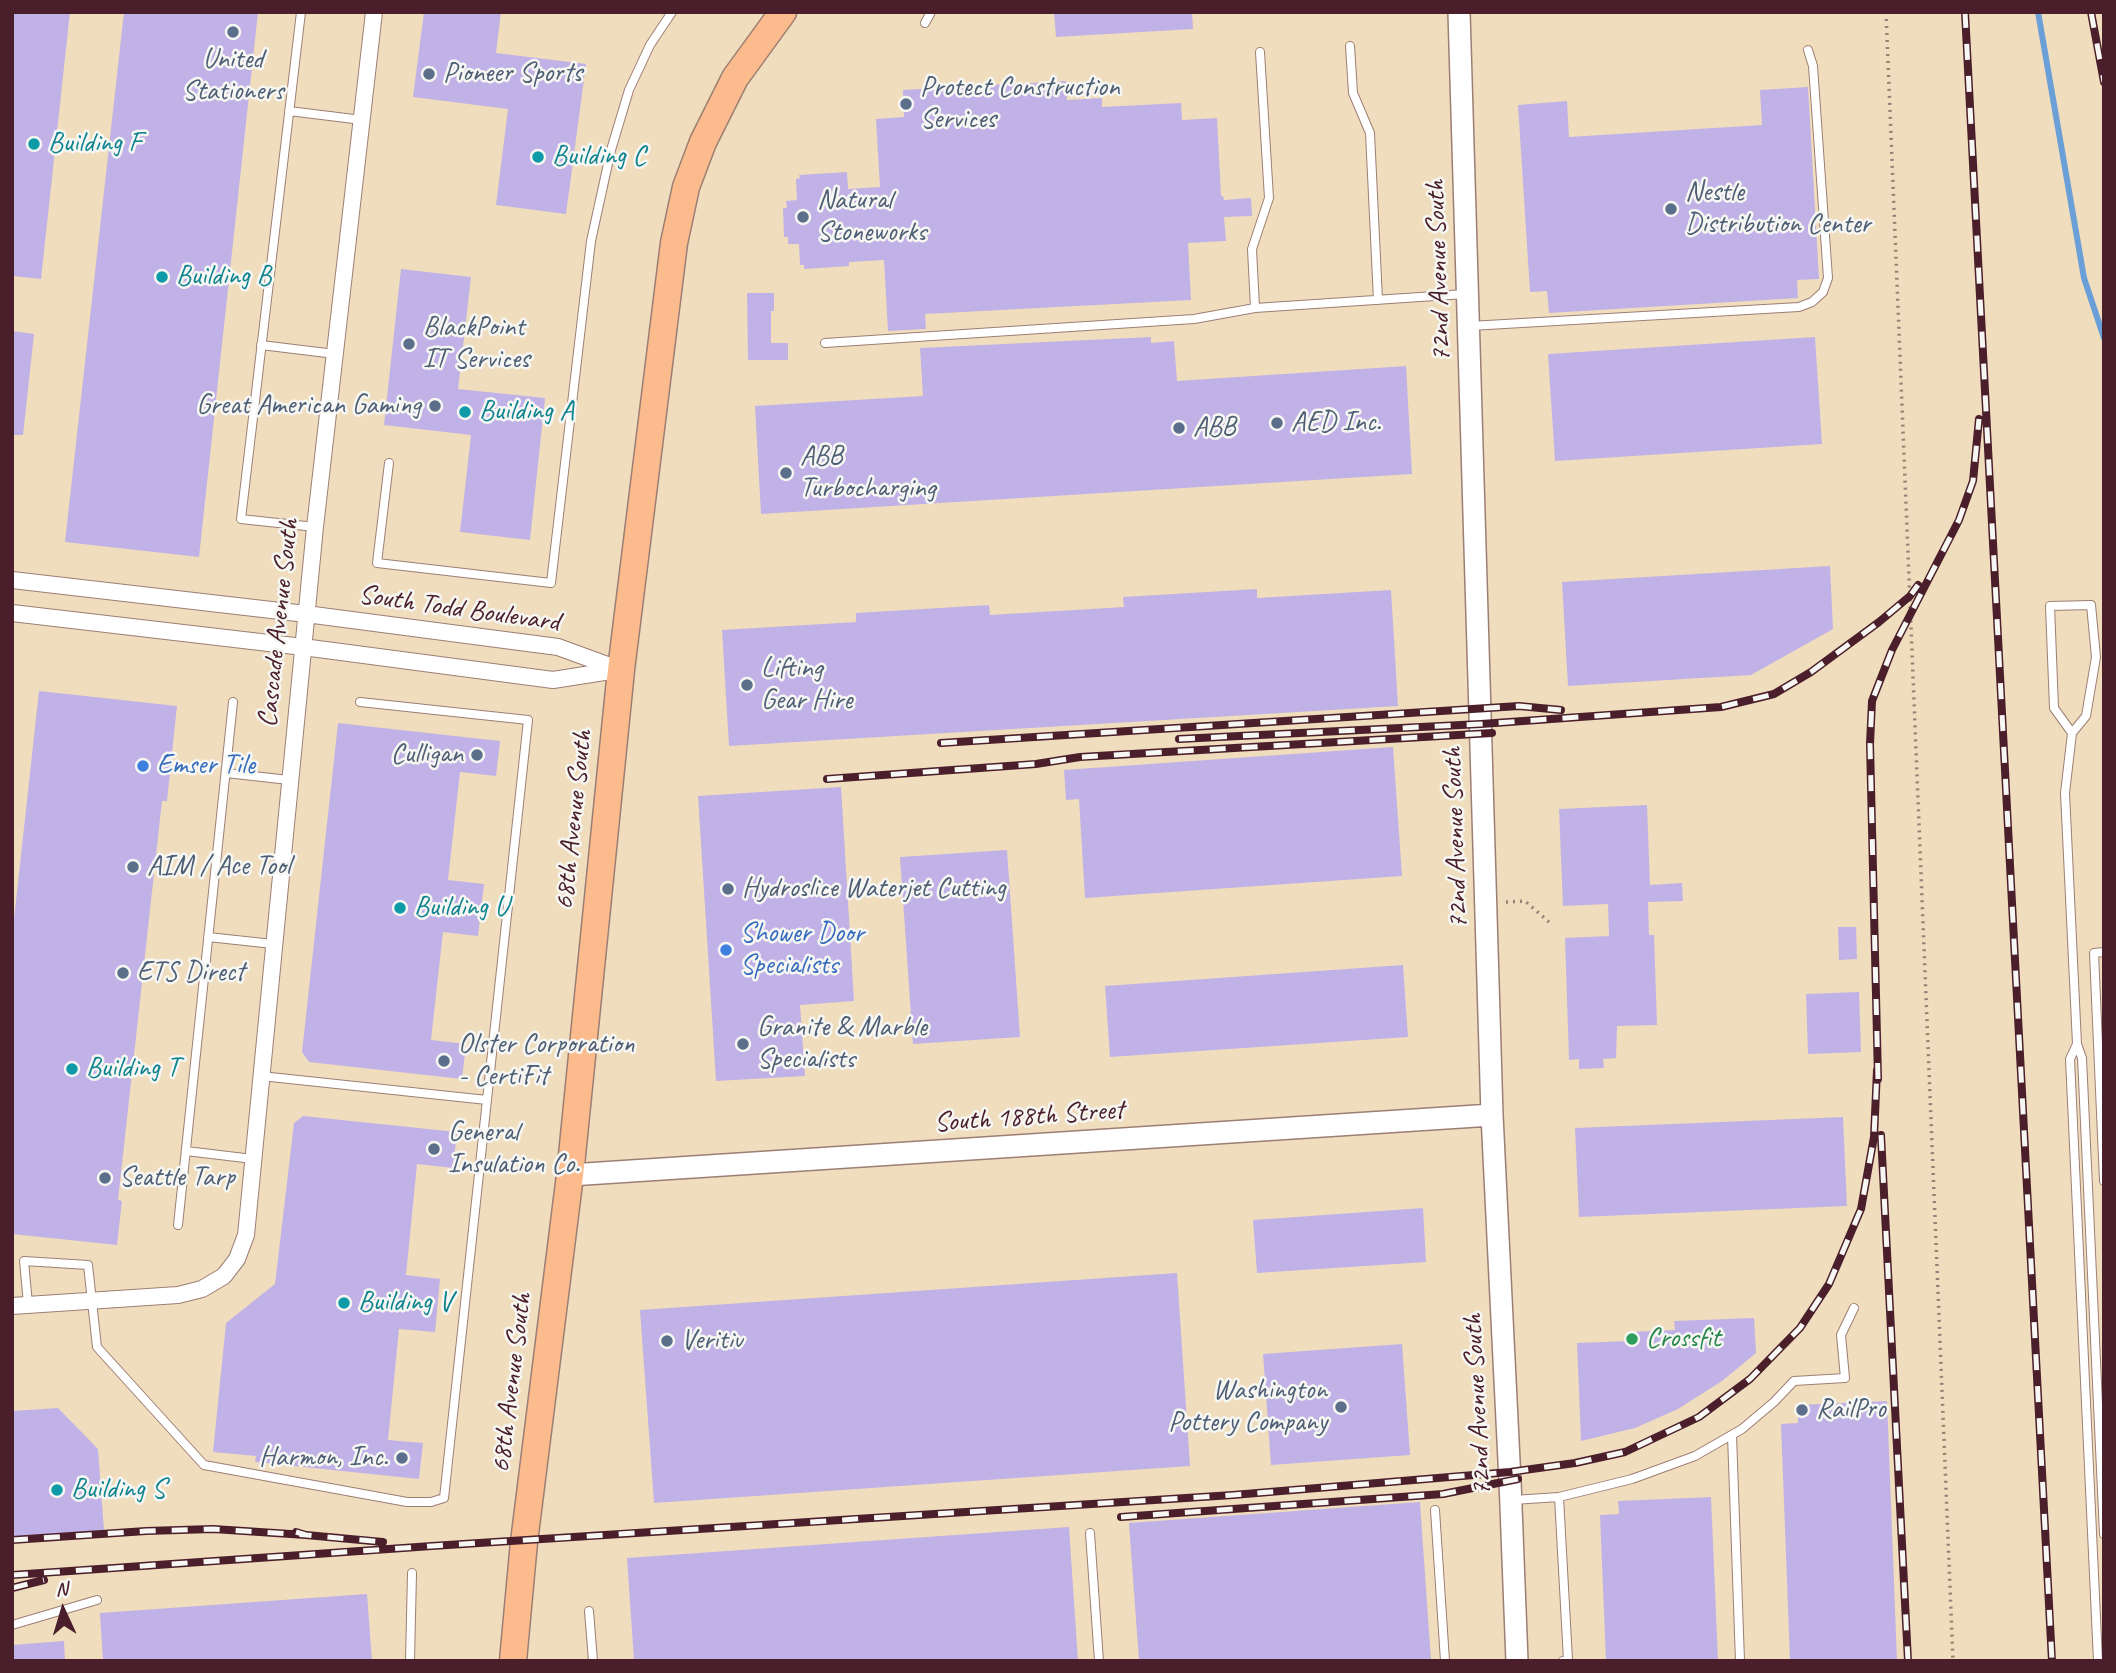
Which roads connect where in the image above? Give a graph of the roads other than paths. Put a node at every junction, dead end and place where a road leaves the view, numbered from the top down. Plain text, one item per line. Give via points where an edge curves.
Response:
1 (301, 12) edge
2 (374, 12) edge
3 (672, 12) edge
4 (783, 12) edge
5 (931, 12) edge
6 (1459, 12) edge
7 (925, 23) dead end
8 (1350, 46) dead end
9 (1808, 50) dead end
10 (1260, 52) dead end
11 (289, 111) junction
12 (362, 120) junction
13 (1468, 293) junction
14 (1378, 300) junction
15 (1255, 308) junction
16 (1469, 326) junction
17 (825, 343) dead end
18 (261, 345) junction
19 (335, 354) junction
20 (389, 463) dead end
21 (315, 527) junction
22 (12, 580) edge
23 (12, 613) edge
24 (306, 614) junction
25 (303, 647) junction
26 (621, 670) junction
27 (233, 702) dead end
28 (360, 702) dead end
29 (2071, 733) junction
30 (226, 773) junction
31 (289, 780) junction
32 (208, 937) junction
33 (274, 944) junction
34 (2104, 952) edge
35 (2100, 1032) edge
36 (2077, 1044) junction
37 (261, 1076) junction
38 (2102, 1095) edge
39 (487, 1100) junction
40 (1492, 1115) junction
41 (186, 1151) junction
42 (253, 1159) junction
43 (2103, 1164) edge
44 (570, 1175) junction
45 (2104, 1181) edge
46 (178, 1225) dead end
47 (91, 1300) junction
48 (20, 1305) edge
49 (1854, 1308) dead end
50 (1732, 1435) junction
51 (1559, 1497) junction
52 (1511, 1500) junction
53 (1434, 1510) dead end
54 (1090, 1533) dead end
55 (2104, 1534) edge
56 (412, 1573) dead end
57 (97, 1600) dead end
58 (589, 1611) dead end
59 (12, 1625) edge
60 (410, 1661) edge
61 (513, 1661) edge
62 (593, 1661) edge
63 (1099, 1661) edge
64 (1445, 1661) edge
65 (1517, 1661) edge
66 (1563, 1661) edge
67 (1740, 1661) edge
68 (2098, 1661) edge

1 - 11 lane
2 - 12 street, Cascade Avenue South
3 - 20 lane via 629,90 611,150 592,241 551,583 377,563
4 - 26 main road, 68th Avenue South via 735,78 686,187 674,243
5 - 7 lane
6 - 13 street, 72nd Avenue South
8 - 14 lane via 1353,93 1370,133
9 - 16 lane via 1813,66 1828,278 1823,292 1812,302 1799,307
10 - 15 lane via 1269,198 1252,249
11 - 12 lane
11 - 18 lane
12 - 19 street, Cascade Avenue South
13 - 14 lane
13 - 16 street, 72nd Avenue South
14 - 15 lane
15 - 17 lane via 1194,319
16 - 40 street, 72nd Avenue South
18 - 19 lane
18 - 21 lane via 241,519
19 - 21 street, Cascade Avenue South
21 - 24 street, Cascade Avenue South
22 - 24 street, South Todd Boulevard
23 - 25 street, South Todd Boulevard
24 - 25 street, Cascade Avenue South
24 - 26 street, South Todd Boulevard via 558,647
25 - 26 street, South Todd Boulevard via 553,680
25 - 31 street, Cascade Avenue South
26 - 44 main road, 68th Avenue South
27 - 30 lane
28 - 39 lane via 528,720
29 - 29 lane via 2086,716 2096,657 2091,605 2050,606 2054,708
29 - 36 lane via 2065,793
30 - 31 lane
30 - 32 lane
31 - 33 street, Cascade Avenue South
32 - 33 lane
32 - 41 lane
33 - 37 street, Cascade Avenue South
34 - 35 lane via 2094,953
35 - 38 lane
36 - 55 lane via 2082,1058
36 - 68 lane via 2070,1059
37 - 39 lane
37 - 42 street, Cascade Avenue South
38 - 43 lane
39 - 47 lane via 444,1498 407,1502 205,1465 97,1347
40 - 44 street, South 188th Street
40 - 52 street, 72nd Avenue South
41 - 42 lane
41 - 46 lane
42 - 47 street, Cascade Avenue South via 246,1235 224,1276 178,1295
43 - 45 lane
44 - 61 main road, 68th Avenue South
47 - 48 street
47 - 48 lane via 88,1265 24,1261
49 - 50 lane via 1842,1335 1845,1378 1794,1381
50 - 51 lane via 1695,1456 1633,1479
50 - 67 lane
51 - 52 lane
51 - 66 lane via 1568,1661
52 - 65 street, 72nd Avenue South
53 - 64 lane
54 - 63 lane
56 - 60 lane
57 - 59 lane
58 - 62 lane

